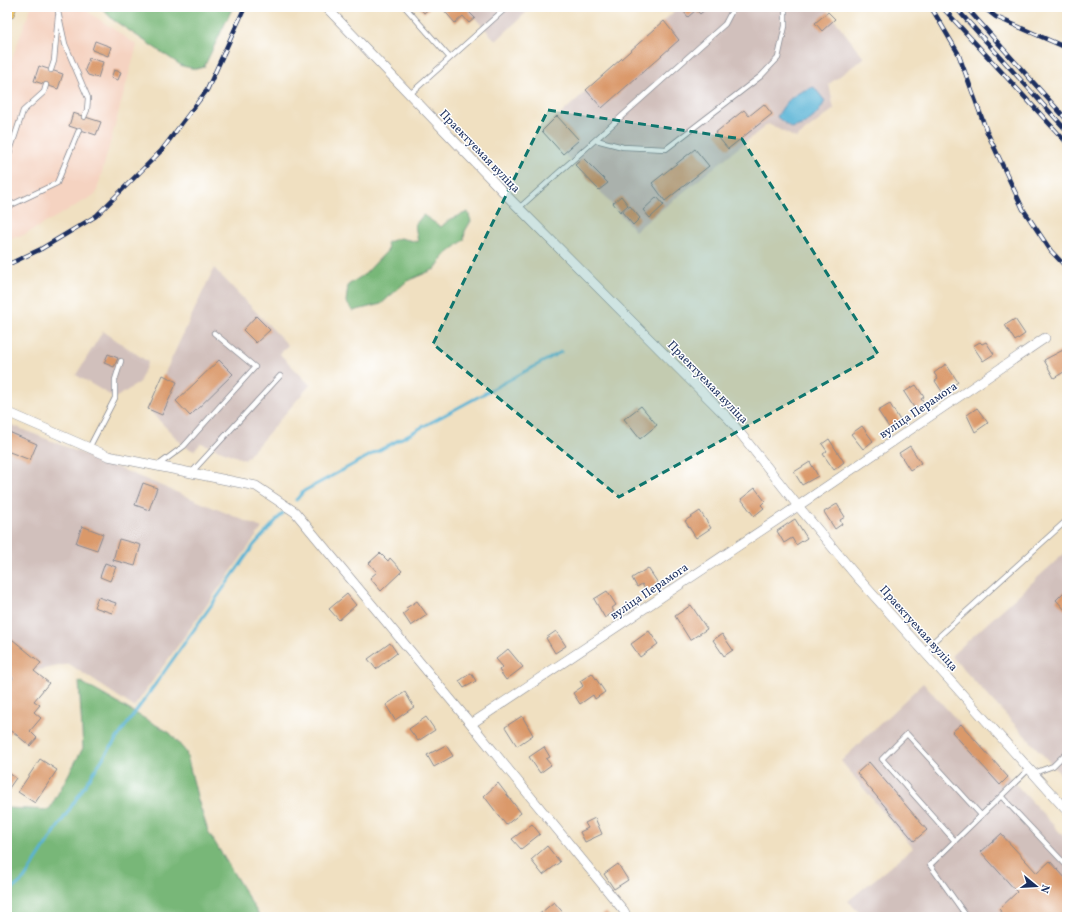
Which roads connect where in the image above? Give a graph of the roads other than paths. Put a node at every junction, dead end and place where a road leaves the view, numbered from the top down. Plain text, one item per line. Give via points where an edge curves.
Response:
1 (9, 7) edge
2 (326, 7) edge
3 (405, 7) edge
4 (507, 7) edge
5 (734, 7) edge
6 (786, 7) edge
7 (58, 9) edge
8 (7, 12) edge
9 (450, 58) junction
10 (51, 70) dead end
11 (46, 85) dead end
12 (409, 95) junction
13 (84, 117) dead end
14 (79, 130) dead end
15 (596, 140) junction
16 (7, 160) edge
17 (7, 207) edge
18 (519, 208) junction
19 (214, 333) dead end
20 (1045, 338) dead end
21 (121, 361) dead end
22 (280, 376) dead end
23 (7, 412) edge
24 (89, 448) junction
25 (157, 466) junction
26 (191, 473) junction
27 (798, 506) junction
28 (1067, 520) edge
29 (923, 652) junction
30 (471, 724) junction
31 (1066, 755) edge
32 (1031, 771) junction
33 (1000, 796) junction
34 (1067, 811) edge
35 (981, 815) junction
36 (955, 841) junction
37 (1067, 866) edge
38 (627, 917) edge
39 (967, 917) edge

1 - 8 main road
2 - 12 street, Праектуемая вуліца
3 - 9 lane
4 - 9 lane
5 - 15 lane via 725,24
6 - 15 lane via 778,58 761,76 666,149 623,147
7 - 10 lane
7 - 13 lane via 66,44 88,98
9 - 12 lane
11 - 16 lane via 44,92 23,111
12 - 18 street, Праектуемая вуліца
14 - 17 lane via 57,183
15 - 18 lane
18 - 27 street, Праектуемая вуліца via 729,419
19 - 25 lane via 255,367 184,446
20 - 27 street, вуліца Перамога
21 - 24 lane via 115,380 116,398
22 - 26 lane
23 - 24 street
24 - 25 street via 108,456
25 - 26 street
26 - 30 street via 256,486 295,512
27 - 29 street, Праектуемая вуліца
27 - 30 street, вуліца Перамога
28 - 29 lane
29 - 32 street, Праектуемая вуліца
30 - 38 street
31 - 32 lane via 1053,766
32 - 33 lane
32 - 34 street, Праектуемая вуліца
33 - 35 lane
33 - 37 lane
35 - 36 lane
35 - 36 lane via 907,734 882,759
36 - 39 lane via 930,865

